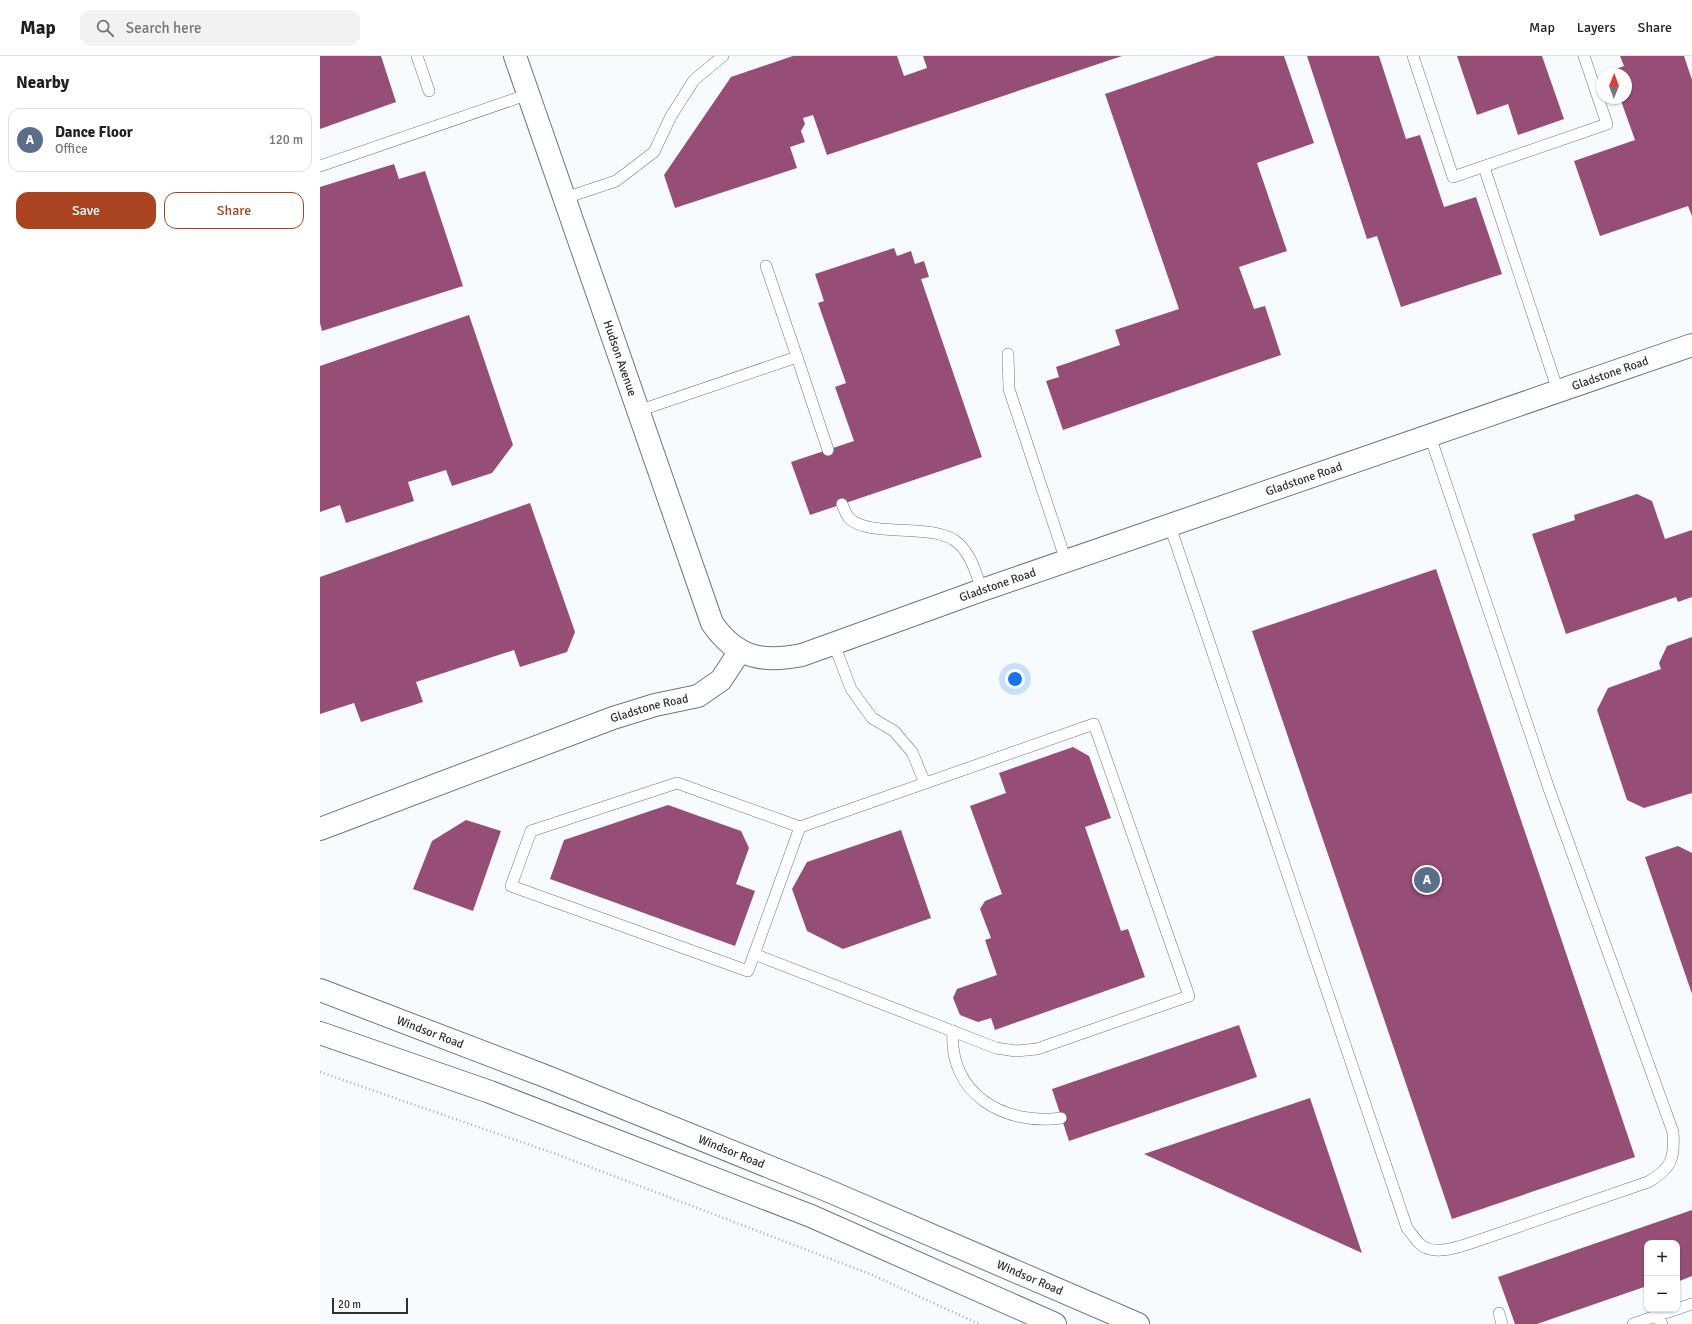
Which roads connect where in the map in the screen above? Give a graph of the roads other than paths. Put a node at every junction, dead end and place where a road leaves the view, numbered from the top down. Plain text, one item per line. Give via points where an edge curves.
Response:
1 (417, 56) edge
2 (515, 56) edge
3 (723, 56) edge
4 (1413, 56) edge
5 (1584, 56) edge
6 (429, 91) dead end
7 (529, 94) junction
8 (320, 166) edge
9 (1484, 167) junction
10 (565, 198) junction
11 (766, 266) dead end
12 (1692, 345) edge
13 (1008, 354) dead end
14 (797, 357) junction
15 (1558, 391) junction
16 (638, 411) junction
17 (1430, 436) junction
18 (828, 450) dead end
19 (842, 504) dead end
20 (1170, 526) junction
21 (1066, 562) junction
22 (982, 590) junction
23 (834, 644) junction
24 (740, 650) junction
25 (925, 783) junction
26 (800, 827) junction
27 (320, 829) edge
28 (754, 954) junction
29 (320, 990) edge
30 (953, 1032) junction
31 (320, 1033) edge
32 (1061, 1118) dead end
33 (1692, 1304) edge
34 (1680, 1308) edge
35 (1672, 1312) edge
36 (1499, 1313) dead end
37 (1660, 1320) edge
38 (1055, 1324) edge
39 (1138, 1324) edge
40 (1502, 1324) edge
41 (1633, 1324) edge

1 - 6 lane
2 - 7 street, Hudson Avenue
3 - 10 lane via 694,80 671,116 654,152 616,181
4 - 9 lane via 1453,177
5 - 9 lane via 1607,124
7 - 8 lane
7 - 10 street, Hudson Avenue
9 - 15 lane
10 - 16 street, Hudson Avenue
11 - 14 lane
12 - 15 street, Gladstone Road
13 - 21 lane via 1009,389
14 - 16 lane
14 - 18 lane
15 - 17 street, Gladstone Road
16 - 24 street, Hudson Avenue via 712,623 723,639
17 - 20 street, Gladstone Road
17 - 20 lane via 1548,786 1673,1132 1674,1150 1663,1173 1648,1182 1452,1249 1435,1250 1420,1245 1408,1228
19 - 22 lane via 848,518 861,526 945,535 959,543 970,557
20 - 21 street, Gladstone Road
21 - 22 street, Gladstone Road
22 - 23 street, Gladstone Road
23 - 24 street, Gladstone Road via 781,659 759,657
23 - 25 lane via 851,689 872,718 894,731 912,752
24 - 27 street, Gladstone Road via 721,680 698,696 655,705 613,718
25 - 26 lane
25 - 30 lane via 1094,724 1189,996 1037,1049 1016,1051 996,1048
26 - 28 lane
26 - 28 lane via 677,783 531,831 511,886 748,971
28 - 30 lane
29 - 39 street, Windsor Road via 545,1076 824,1189
30 - 32 lane via 954,1060 962,1079 978,1096 994,1108 1018,1118 1042,1121
31 - 38 street via 490,1092 811,1216
33 - 34 lane
35 - 37 lane
36 - 40 lane
37 - 41 lane

